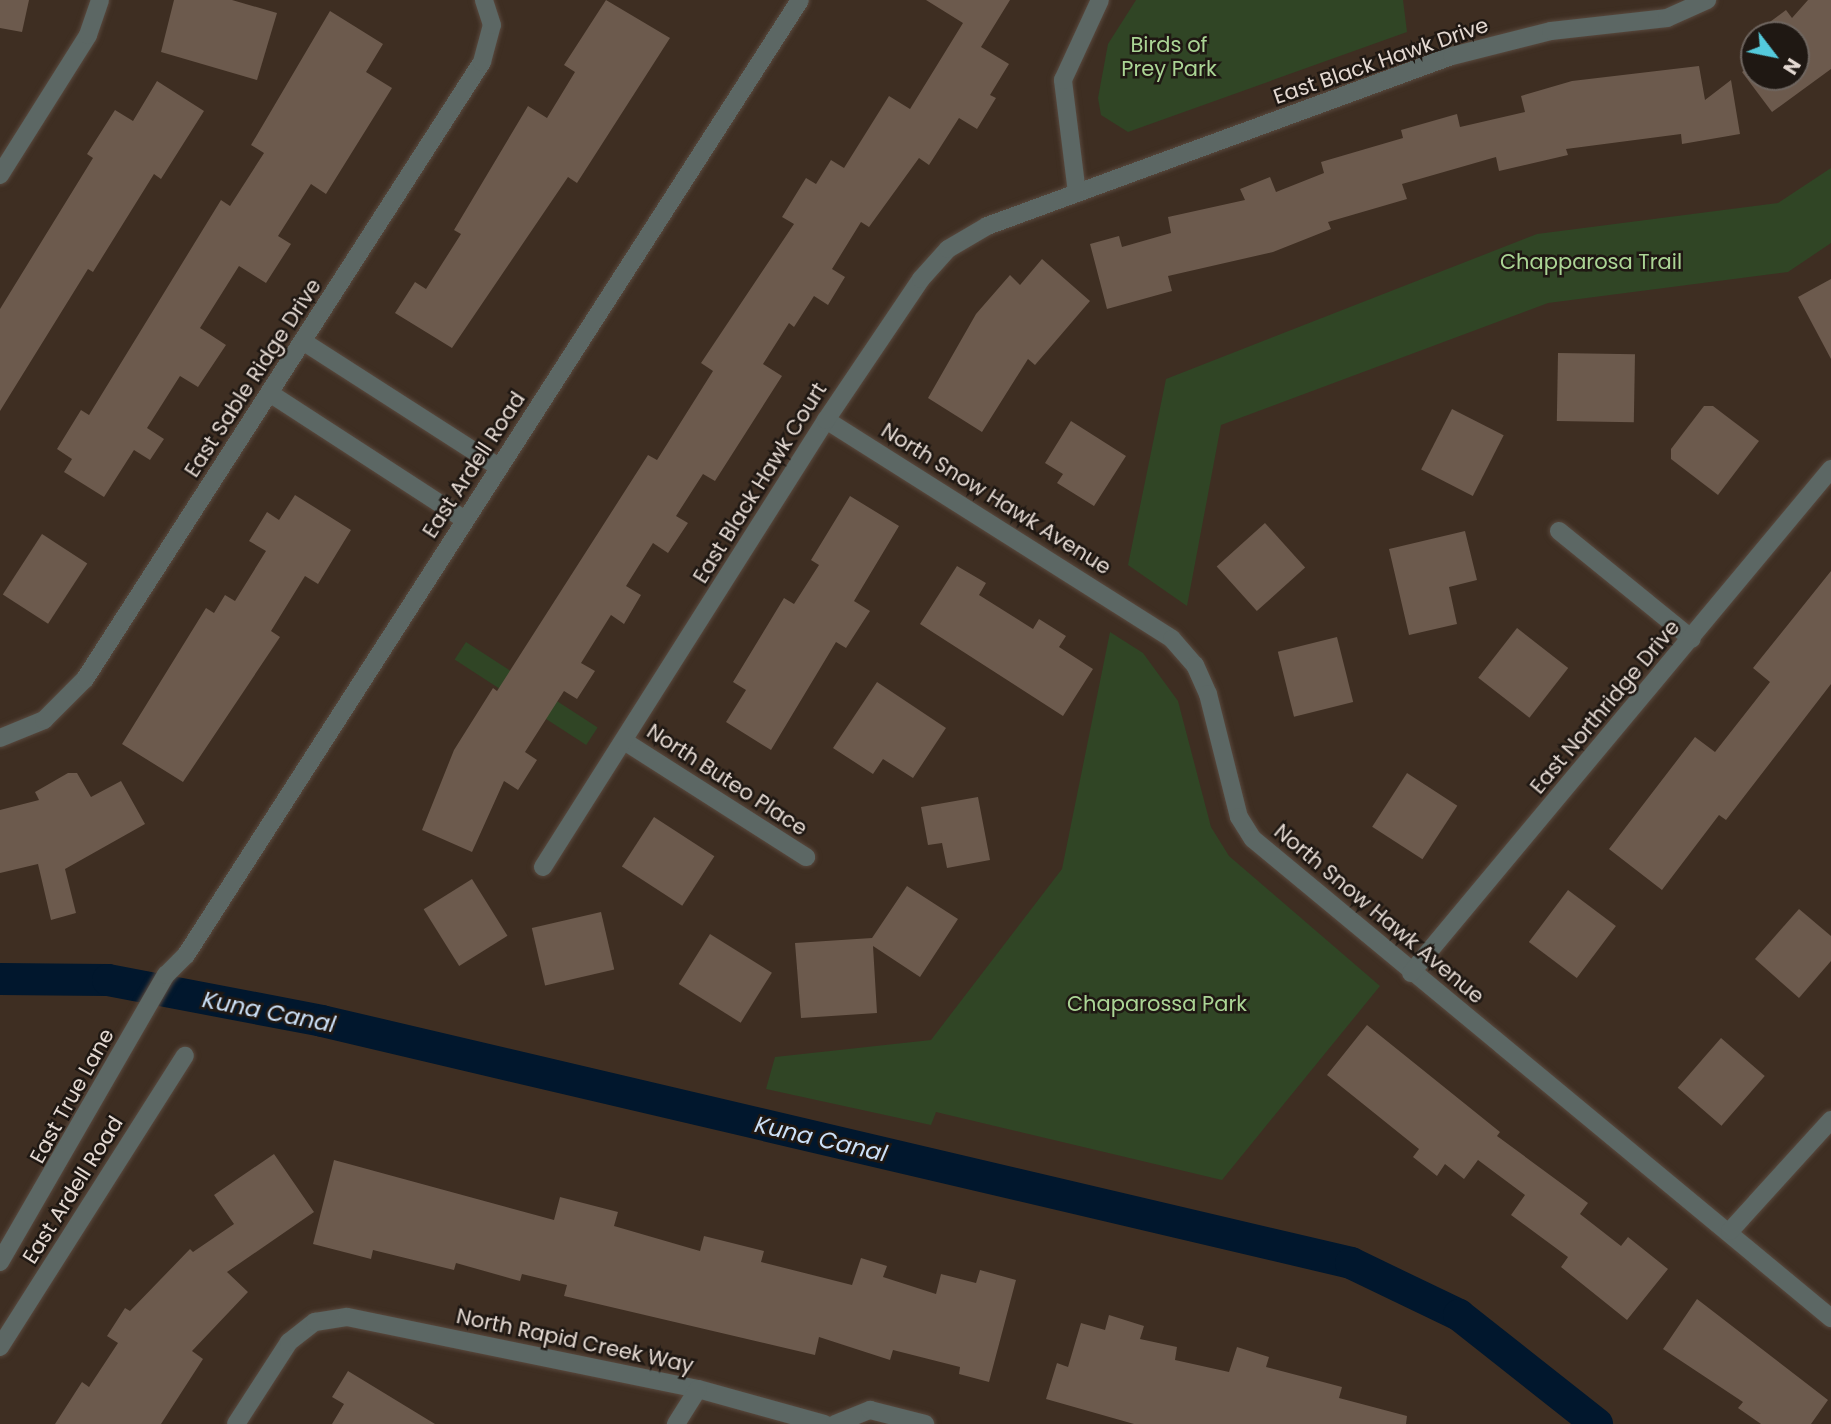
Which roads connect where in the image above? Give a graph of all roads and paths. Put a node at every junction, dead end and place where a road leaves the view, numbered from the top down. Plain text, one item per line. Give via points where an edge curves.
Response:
1 (100, 0) edge
2 (800, 0) edge
3 (1100, 0) edge
4 (1707, 0) edge
5 (485, 2) edge
6 (0, 175) edge
7 (1077, 193) junction
8 (304, 342) junction
9 (271, 394) junction
10 (826, 419) junction
11 (499, 467) junction
12 (1831, 469) edge
13 (465, 520) junction
14 (1559, 531) dead end
15 (1692, 639) junction
16 (0, 738) edge
17 (624, 741) junction
18 (806, 857) dead end
19 (542, 867) dead end
20 (186, 955) joint
21 (1410, 973) junction
22 (185, 1056) dead end
23 (1831, 1120) edge
24 (1730, 1231) junction
25 (0, 1262) edge
26 (1831, 1318) edge
27 (0, 1348) edge
28 (698, 1389) junction
29 (236, 1424) edge
30 (676, 1424) edge
31 (824, 1424) edge
32 (835, 1424) edge
33 (925, 1424) edge

1 - 6 street via 88,35
2 - 11 street, East Ardell Road
3 - 7 street via 1063,80
4 - 7 street, East Black Hawk Drive via 1667,18 1551,31 1452,56
5 - 8 street, East Sable Ridge Drive via 492,24 482,62
7 - 10 street, East Black Hawk Court via 987,226 948,249 921,279
8 - 9 street, East Sable Ridge Drive
8 - 11 street
9 - 13 street
9 - 16 street, East Sable Ridge Drive via 73,694 44,720
10 - 17 street, East Black Hawk Court
10 - 21 street, North Snow Hawk Avenue via 1172,639 1195,665 1208,694 1239,817 1253,839
11 - 13 street, East Ardell Road
12 - 15 street, East Northridge Drive
13 - 20 street, East Ardell Road
14 - 15 street
15 - 21 street, East Northridge Drive
17 - 18 street, North Buteo Place
17 - 19 street, East Black Hawk Court
20 - 25 street, East True Lane via 166,975
21 - 24 street, North Snow Hawk Avenue
22 - 27 street, East Ardell Road
23 - 24 street
24 - 26 street, North Snow Hawk Avenue
28 - 29 street, North Rapid Creek Way via 347,1317 315,1322 289,1342
28 - 30 street
28 - 31 street, North Rapid Creek Way
32 - 33 street via 870,1410

